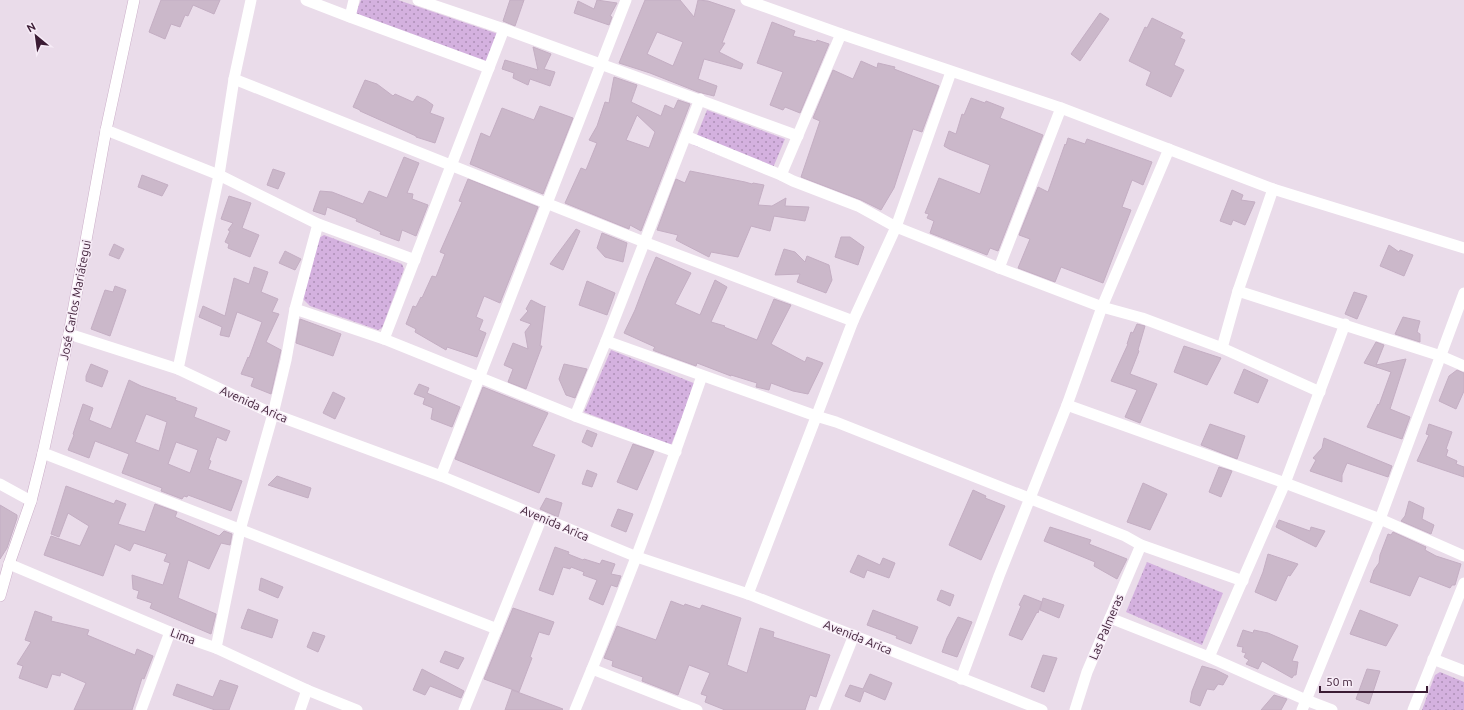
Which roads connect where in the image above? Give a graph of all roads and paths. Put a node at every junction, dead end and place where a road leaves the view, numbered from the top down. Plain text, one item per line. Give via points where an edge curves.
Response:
1 (134, 0) edge
2 (251, 0) edge
3 (306, 0) edge
4 (354, 0) edge
5 (418, 0) edge
6 (626, 0) edge
7 (746, 0) edge
8 (350, 18) junction
9 (504, 29) junction
10 (841, 34) junction
11 (601, 65) junction
12 (489, 68) junction
13 (951, 72) junction
14 (234, 79) junction
15 (700, 99) junction
16 (1061, 108) junction
17 (106, 130) junction
18 (686, 136) junction
19 (798, 136) junction
20 (1169, 149) junction
21 (452, 165) junction
22 (219, 175) junction
23 (781, 175) junction
24 (1272, 189) junction
25 (546, 203) junction
26 (318, 224) junction
27 (896, 227) junction
28 (644, 242) junction
29 (1464, 248) edge
30 (415, 260) junction
31 (999, 268) junction
32 (1238, 290) junction
33 (1464, 294) edge
34 (1102, 307) junction
35 (295, 309) junction
36 (853, 321) junction
37 (1345, 324) junction
38 (70, 334) junction
39 (384, 339) junction
40 (606, 341) junction
41 (1222, 348) junction
42 (1441, 356) junction
43 (1464, 366) edge
44 (178, 369) junction
45 (702, 376) junction
46 (479, 377) junction
47 (1320, 392) junction
48 (1067, 405) junction
49 (273, 414) junction
50 (575, 416) junction
51 (816, 416) junction
52 (676, 452) junction
53 (43, 453) junction
54 (441, 476) junction
55 (1285, 483) junction
56 (0, 484) edge
57 (1030, 498) junction
58 (31, 501) junction
59 (542, 517) junction
60 (1380, 520) junction
61 (240, 530) junction
62 (1141, 545) junction
63 (1464, 556) edge
64 (637, 557) junction
65 (9, 564) junction
66 (1243, 581) junction
67 (1464, 583) edge
68 (748, 594) junction
69 (0, 596) edge
70 (1110, 618) junction
71 (497, 629) junction
72 (170, 632) junction
73 (854, 635) junction
74 (216, 648) junction
75 (1209, 657) junction
76 (1433, 659) junction
77 (592, 669) junction
78 (1464, 671) edge
79 (961, 679) junction
80 (307, 690) junction
81 (1304, 705) edge
82 (142, 710) edge
83 (300, 710) edge
84 (357, 710) edge
85 (464, 710) edge
86 (575, 710) edge
87 (697, 710) edge
88 (824, 710) edge
89 (1042, 710) edge
90 (1075, 710) edge
91 (1332, 710) edge
92 (1413, 710) edge

1 - 17 street, José Carlos Mariátegui
2 - 14 street
3 - 8 street
4 - 8 street
5 - 9 street
6 - 11 street
7 - 10 street
8 - 12 street
9 - 11 street
9 - 12 street
10 - 13 street
10 - 19 street
11 - 15 street
11 - 25 street
12 - 21 street
13 - 16 street
13 - 27 street
14 - 21 street
14 - 22 street
15 - 18 street
15 - 19 street
16 - 20 street
16 - 31 street
17 - 22 street
17 - 38 street, José Carlos Mariátegui
18 - 23 street
18 - 28 street
19 - 23 street
20 - 24 street
20 - 34 street
21 - 25 street
21 - 30 street
22 - 26 street
22 - 44 street
23 - 27 street via 858,206
24 - 29 street
24 - 32 street
25 - 28 street
25 - 46 street
26 - 30 street
26 - 35 street
27 - 31 street
27 - 36 street
28 - 36 street
28 - 40 street
30 - 39 street
31 - 34 street
32 - 37 street
32 - 41 street
33 - 42 street
34 - 41 street via 1142,318
34 - 48 street
35 - 39 street
35 - 49 street
36 - 51 street
37 - 42 street
37 - 47 street
38 - 44 street, Avenida Arica
38 - 53 street, José Carlos Mariátegui
39 - 46 street
40 - 45 street
40 - 50 street
41 - 47 street
42 - 43 street
42 - 60 street
44 - 49 street, Avenida Arica
45 - 51 street
45 - 52 street
46 - 50 street
46 - 54 street
47 - 55 street
48 - 55 street
48 - 57 street
49 - 54 street, Avenida Arica
49 - 61 street
50 - 52 street
51 - 57 street
51 - 68 street
52 - 64 street
53 - 58 street, José Carlos Mariátegui
53 - 61 street
54 - 59 street, Avenida Arica
55 - 60 street
55 - 66 street
56 - 58 street
57 - 62 street via 1125,536
57 - 79 street
58 - 65 street, José Carlos Mariátegui
59 - 64 street, Avenida Arica
59 - 71 street
60 - 63 street
60 - 81 street
61 - 71 street
61 - 74 street
62 - 66 street
62 - 70 street, Las Palmeras
64 - 68 street, Avenida Arica
64 - 77 street
65 - 69 street, José Carlos Mariátegui
65 - 72 street, Lima
66 - 75 street
67 - 76 street
68 - 73 street, Avenida Arica
70 - 75 street
70 - 90 street, Las Palmeras via 1087,672
71 - 85 street
72 - 74 street, Lima
72 - 82 street
73 - 79 street, Avenida Arica
73 - 88 street
74 - 80 street, Lima
75 - 81 street
76 - 78 street
76 - 92 street
77 - 86 street
77 - 87 street
79 - 89 street, Avenida Arica
80 - 83 street
80 - 84 street, Lima
81 - 91 street

